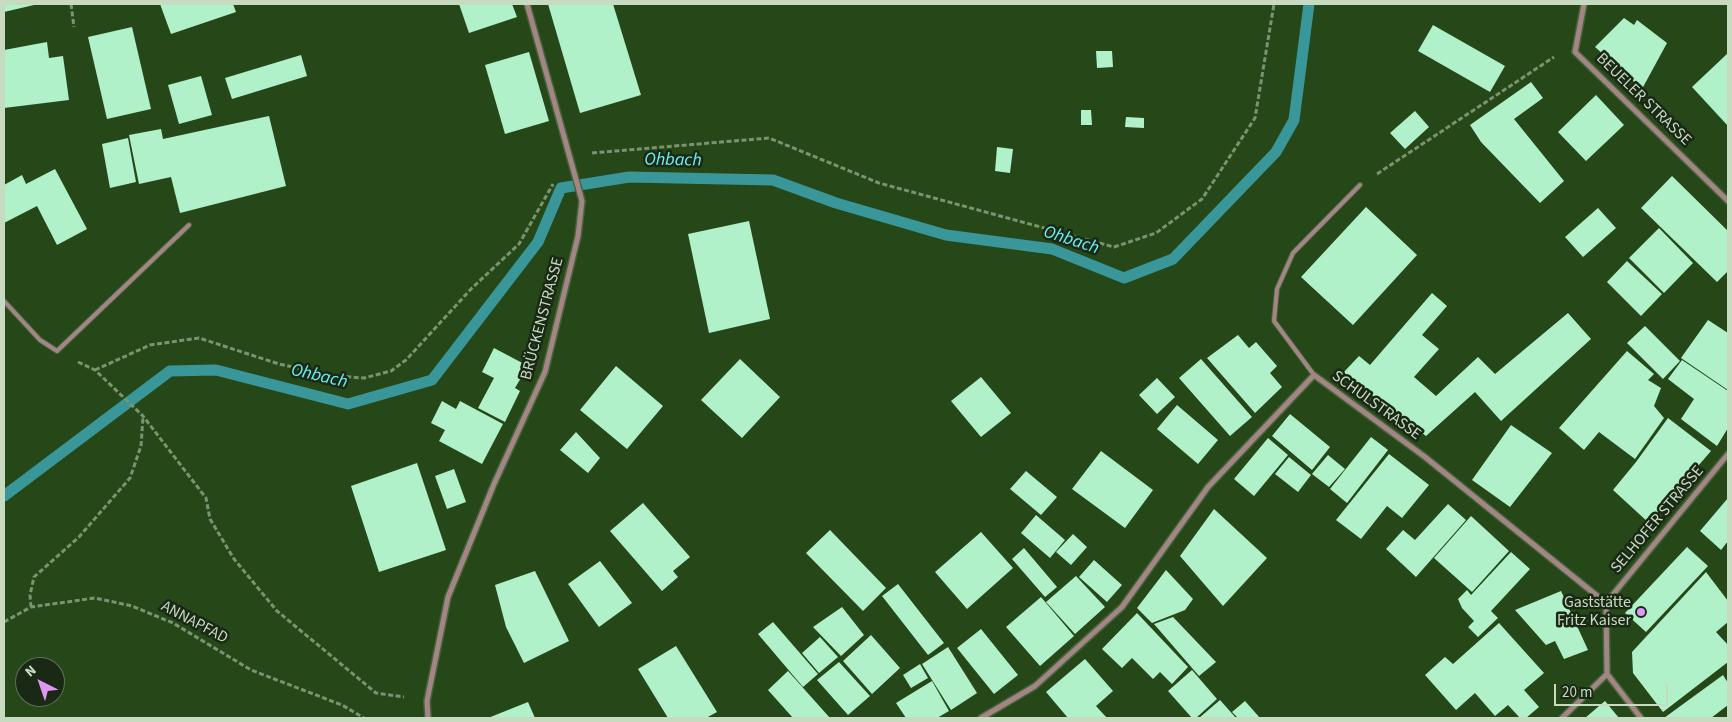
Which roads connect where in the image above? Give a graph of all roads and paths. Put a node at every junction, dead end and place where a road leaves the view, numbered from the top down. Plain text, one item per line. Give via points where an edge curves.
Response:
1 (71, 4) edge
2 (527, 4) edge
3 (1274, 4) edge
4 (1584, 4) edge
5 (74, 27) dead end
6 (1575, 52) junction
7 (572, 168) junction
8 (1360, 185) joint
9 (1728, 200) edge
10 (189, 225) dead end
11 (4, 301) edge
12 (1314, 376) junction
13 (143, 416) junction
14 (1728, 454) edge
15 (1606, 603) junction
16 (31, 607) junction
17 (4, 622) edge
18 (1607, 674) junction
19 (427, 701) junction
20 (364, 718) edge
21 (428, 718) edge
22 (981, 718) edge
23 (1562, 718) edge
24 (1641, 718) edge

1 - 5 path
2 - 7 street, BRÜCKENSTRASSE
3 - 7 path via 1255,118 1213,183 1202,199 1156,233 1114,247 879,183 769,138 594,153
4 - 6 street, BEUELER STRASSE
6 - 8 path via 1553,58
6 - 9 street, BEUELER STRASSE
7 - 13 path via 556,178 519,244 470,289 406,360 391,371 364,378 335,376 279,364 199,338 150,346 95,370
7 - 19 street, BRÜCKENSTRASSE via 582,201 578,236 545,372 448,597
8 - 12 lane via 1293,253 1277,289 1274,321
10 - 11 lane via 57,351 40,340
12 - 15 street, SCHULSTRASSE via 1425,458
12 - 22 street, SCHULSTRASSE via 1208,488 1122,607 1035,686
13 - 16 path via 141,446 130,478 79,537 34,577
13 - 19 path via 206,498 210,519 234,559 277,612 376,692
14 - 15 street, SELHOFER STRASSE
15 - 18 street
16 - 17 path, ANNAPFAD
16 - 20 path, ANNAPFAD via 95,598 132,606 173,623 251,670 342,705
18 - 23 street
18 - 24 street
19 - 21 street, BRÜCKENSTRASSE

